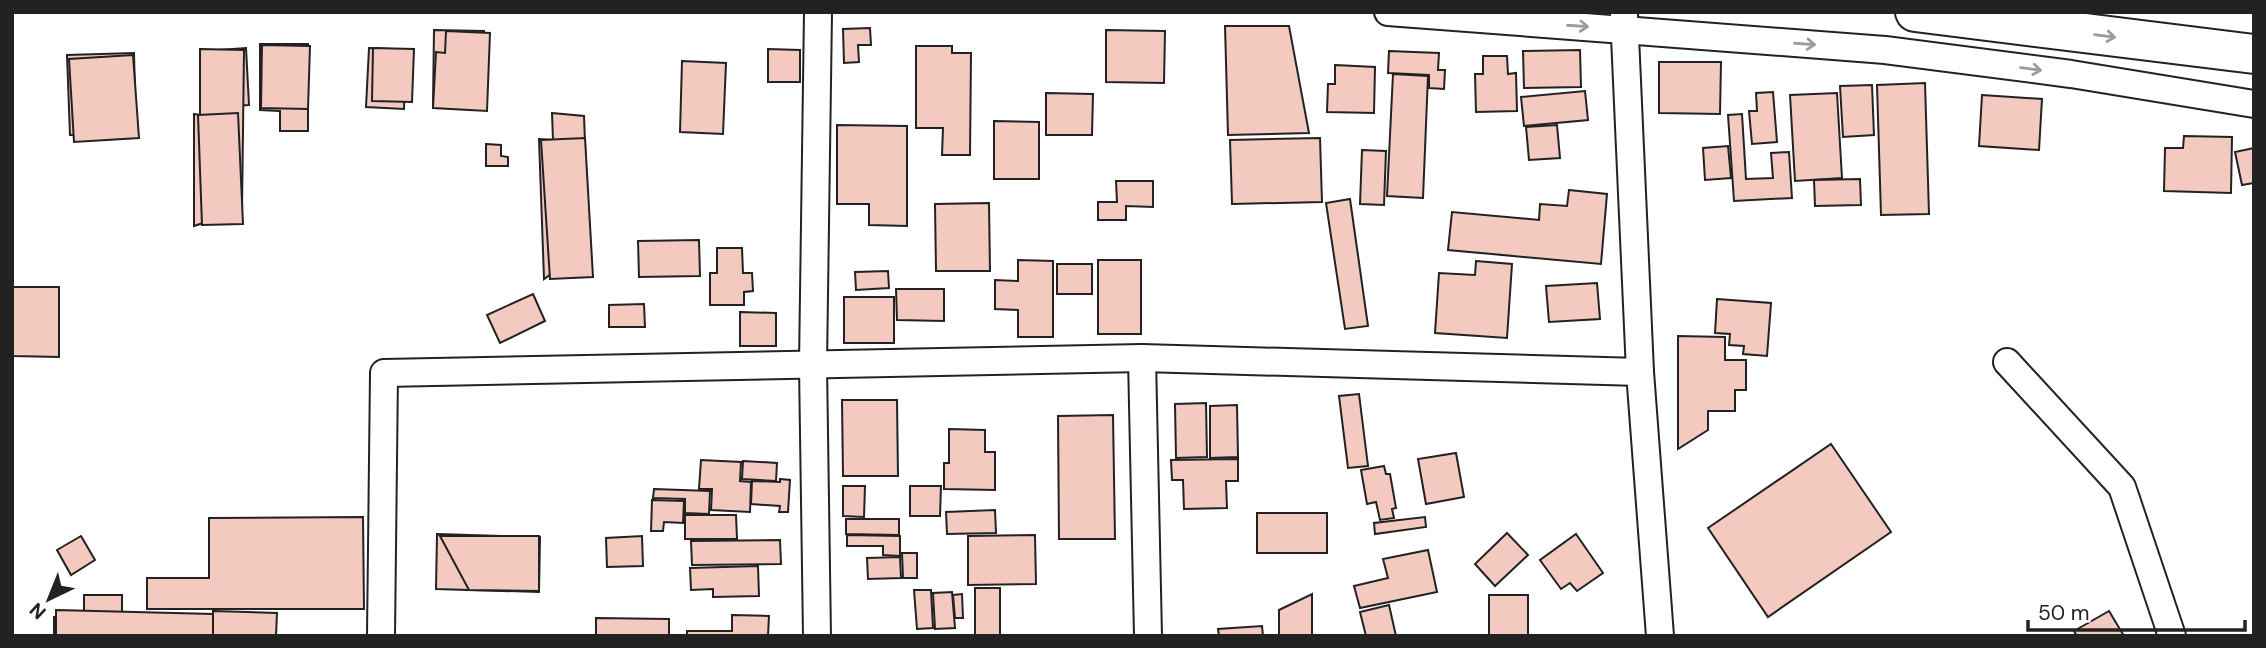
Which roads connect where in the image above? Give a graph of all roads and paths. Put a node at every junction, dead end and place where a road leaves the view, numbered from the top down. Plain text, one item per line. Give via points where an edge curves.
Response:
1 (818, 12) edge
2 (1388, 12) edge
3 (1915, 12) edge
4 (1624, 21) edge
5 (2254, 54) edge
6 (2254, 104) edge
7 (1142, 358) junction
8 (2007, 362) dead end
9 (813, 365) junction
10 (1640, 372) junction
11 (381, 636) edge
12 (817, 636) edge
13 (1148, 636) edge
14 (1660, 636) edge
15 (2172, 636) edge

1 - 9 street
2 -> 4 street
3 -> 5 highway
4 -> 6 street via 2071,74
4 - 10 street
7 - 9 street
7 - 10 street
7 - 13 street
8 - 15 street via 2122,487
9 - 11 street via 384,373
9 - 12 street
10 - 14 street

